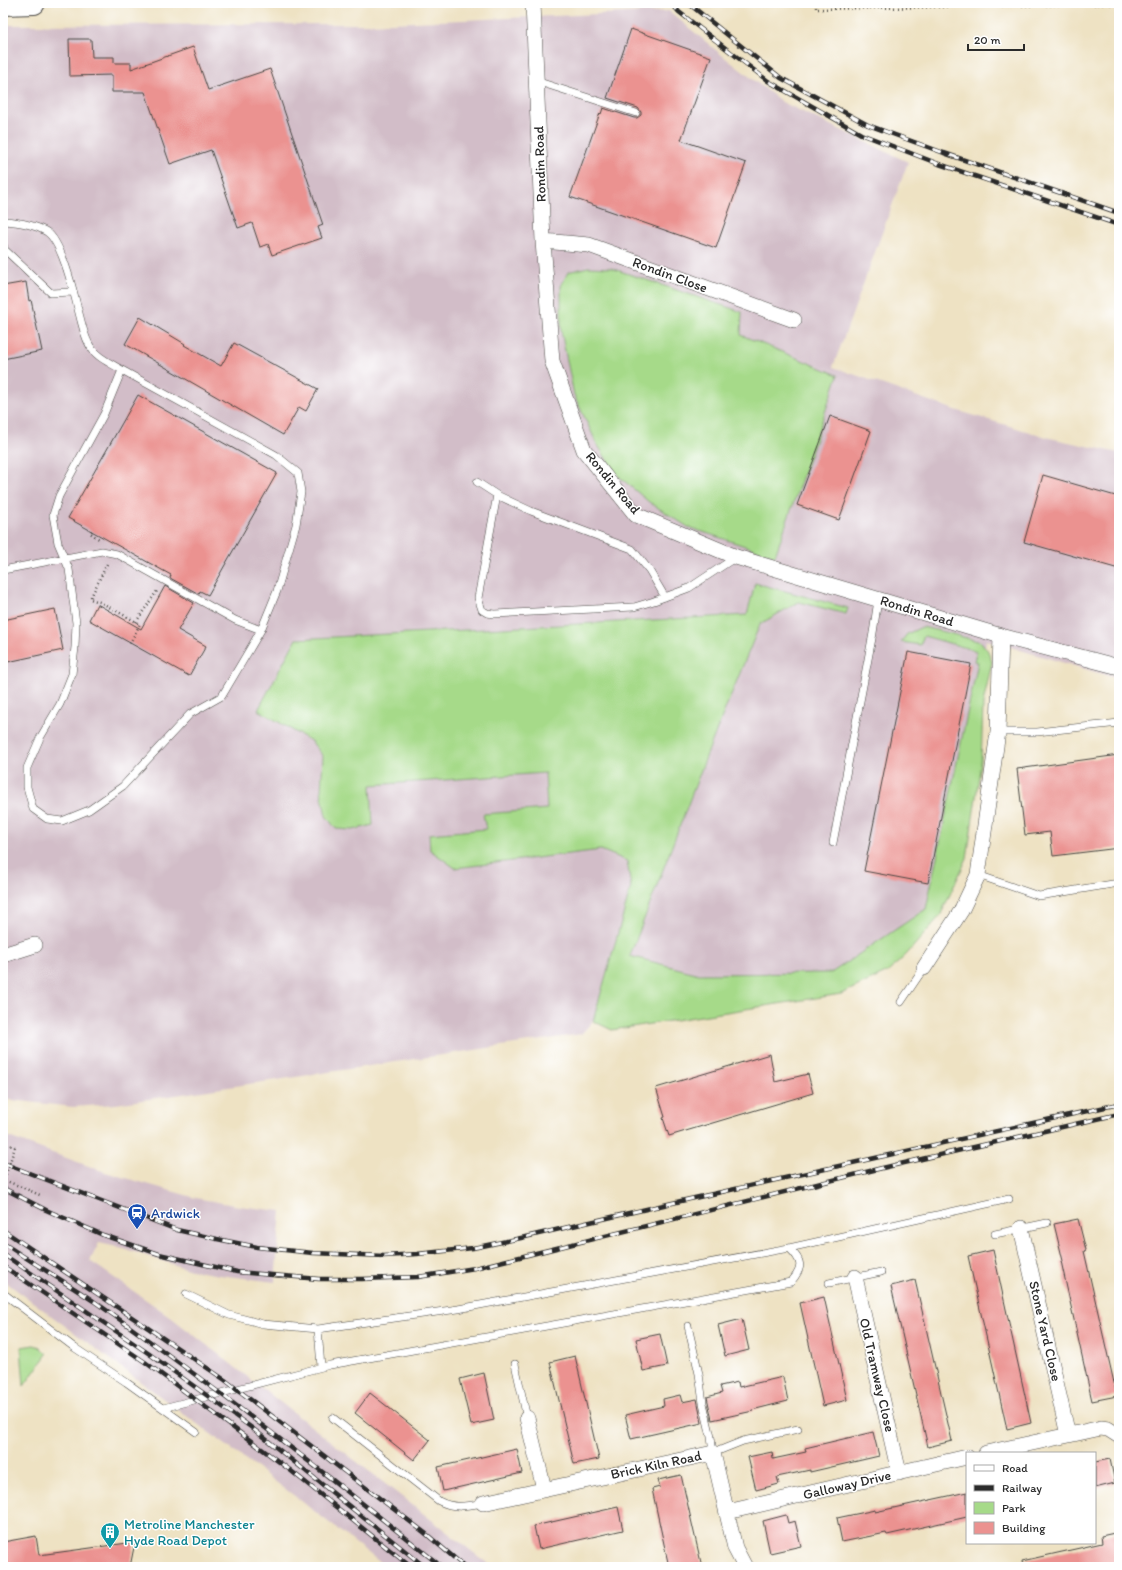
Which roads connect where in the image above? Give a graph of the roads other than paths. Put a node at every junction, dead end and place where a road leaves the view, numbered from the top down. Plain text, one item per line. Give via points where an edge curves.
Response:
1 (34, 3) edge
2 (533, 3) edge
3 (3, 4) edge
4 (536, 81) junction
5 (636, 113) dead end
6 (3, 221) edge
7 (543, 241) junction
8 (3, 245) edge
9 (73, 292) junction
10 (794, 320) dead end
11 (122, 370) junction
12 (477, 482) dead end
13 (497, 495) junction
14 (64, 557) junction
15 (736, 557) junction
16 (3, 570) edge
17 (665, 597) junction
18 (878, 600) junction
19 (261, 630) junction
20 (1001, 636) junction
21 (1119, 667) edge
22 (1119, 723) edge
23 (998, 732) junction
24 (833, 843) dead end
25 (978, 875) junction
26 (1119, 883) edge
27 (35, 945) dead end
28 (3, 955) edge
29 (924, 968) joint
30 (901, 1002) dead end
31 (1009, 1199) dead end
32 (1047, 1223) dead end
33 (1021, 1228) junction
34 (995, 1234) dead end
35 (789, 1248) junction
36 (881, 1272) dead end
37 (855, 1277) junction
38 (829, 1283) dead end
39 (3, 1293) edge
40 (186, 1294) dead end
41 (688, 1326) dead end
42 (318, 1329) junction
43 (515, 1364) dead end
44 (321, 1367) junction
45 (163, 1408) junction
46 (333, 1418) dead end
47 (527, 1418) joint
48 (798, 1429) dead end
49 (196, 1432) dead end
50 (1068, 1435) junction
51 (1119, 1436) edge
52 (713, 1452) junction
53 (991, 1452) edge
54 (966, 1457) edge
55 (899, 1473) junction
56 (544, 1489) junction
57 (484, 1503) joint
58 (727, 1512) junction
59 (745, 1567) edge

1 - 3 highway
2 - 4 street, Rondin Road
4 - 5 lane
4 - 7 street, Rondin Road
6 - 9 lane via 28,224 48,233 55,240
7 - 10 street, Rondin Close via 589,245
7 - 15 street, Rondin Road via 552,361 584,450 636,515
8 - 9 lane via 5,250 51,293
9 - 11 lane via 92,350
11 - 14 lane via 104,414 59,496 53,514 58,542
11 - 19 lane via 276,455 298,473 301,492 296,525 278,591
12 - 13 lane
13 - 17 lane via 531,511 632,549 649,570
13 - 17 lane via 478,598 482,610 488,613 519,614 634,607
14 - 16 lane
14 - 19 lane via 102,551 117,554 235,620
14 - 19 lane via 69,569 76,623 72,674 60,704 40,738 27,768 27,787 33,808 47,819 62,821 89,810 123,786 190,714 222,696
15 - 17 lane via 690,588
15 - 18 street, Rondin Road
18 - 20 street, Rondin Road
18 - 24 lane
20 - 21 street, Rondin Road
20 - 23 street
22 - 23 lane via 1037,732
23 - 25 street
25 - 26 lane via 1039,896
25 - 29 street via 961,911
27 - 28 street
29 - 30 lane
31 - 35 lane
32 - 33 lane
33 - 34 lane
33 - 50 street, Stone Yard Close
35 - 42 lane via 458,1309
35 - 44 lane via 797,1256 800,1265 798,1275 791,1282
36 - 37 lane
37 - 38 lane
37 - 55 street, Old Tramway Close
39 - 45 lane via 75,1348
40 - 42 lane via 229,1315 263,1324
41 - 52 lane
42 - 44 lane
43 - 47 lane
44 - 45 lane
45 - 49 lane
46 - 57 lane via 446,1505 457,1507
47 - 56 street
48 - 52 lane via 743,1441
50 - 51 street via 1101,1428
50 - 53 street
52 - 56 street, Brick Kiln Road
52 - 58 street, Brick Kiln Road
54 - 55 street, Galloway Drive
55 - 58 street, Galloway Drive
56 - 57 street, Brick Kiln Road
58 - 59 street, Brick Kiln Road via 735,1548

